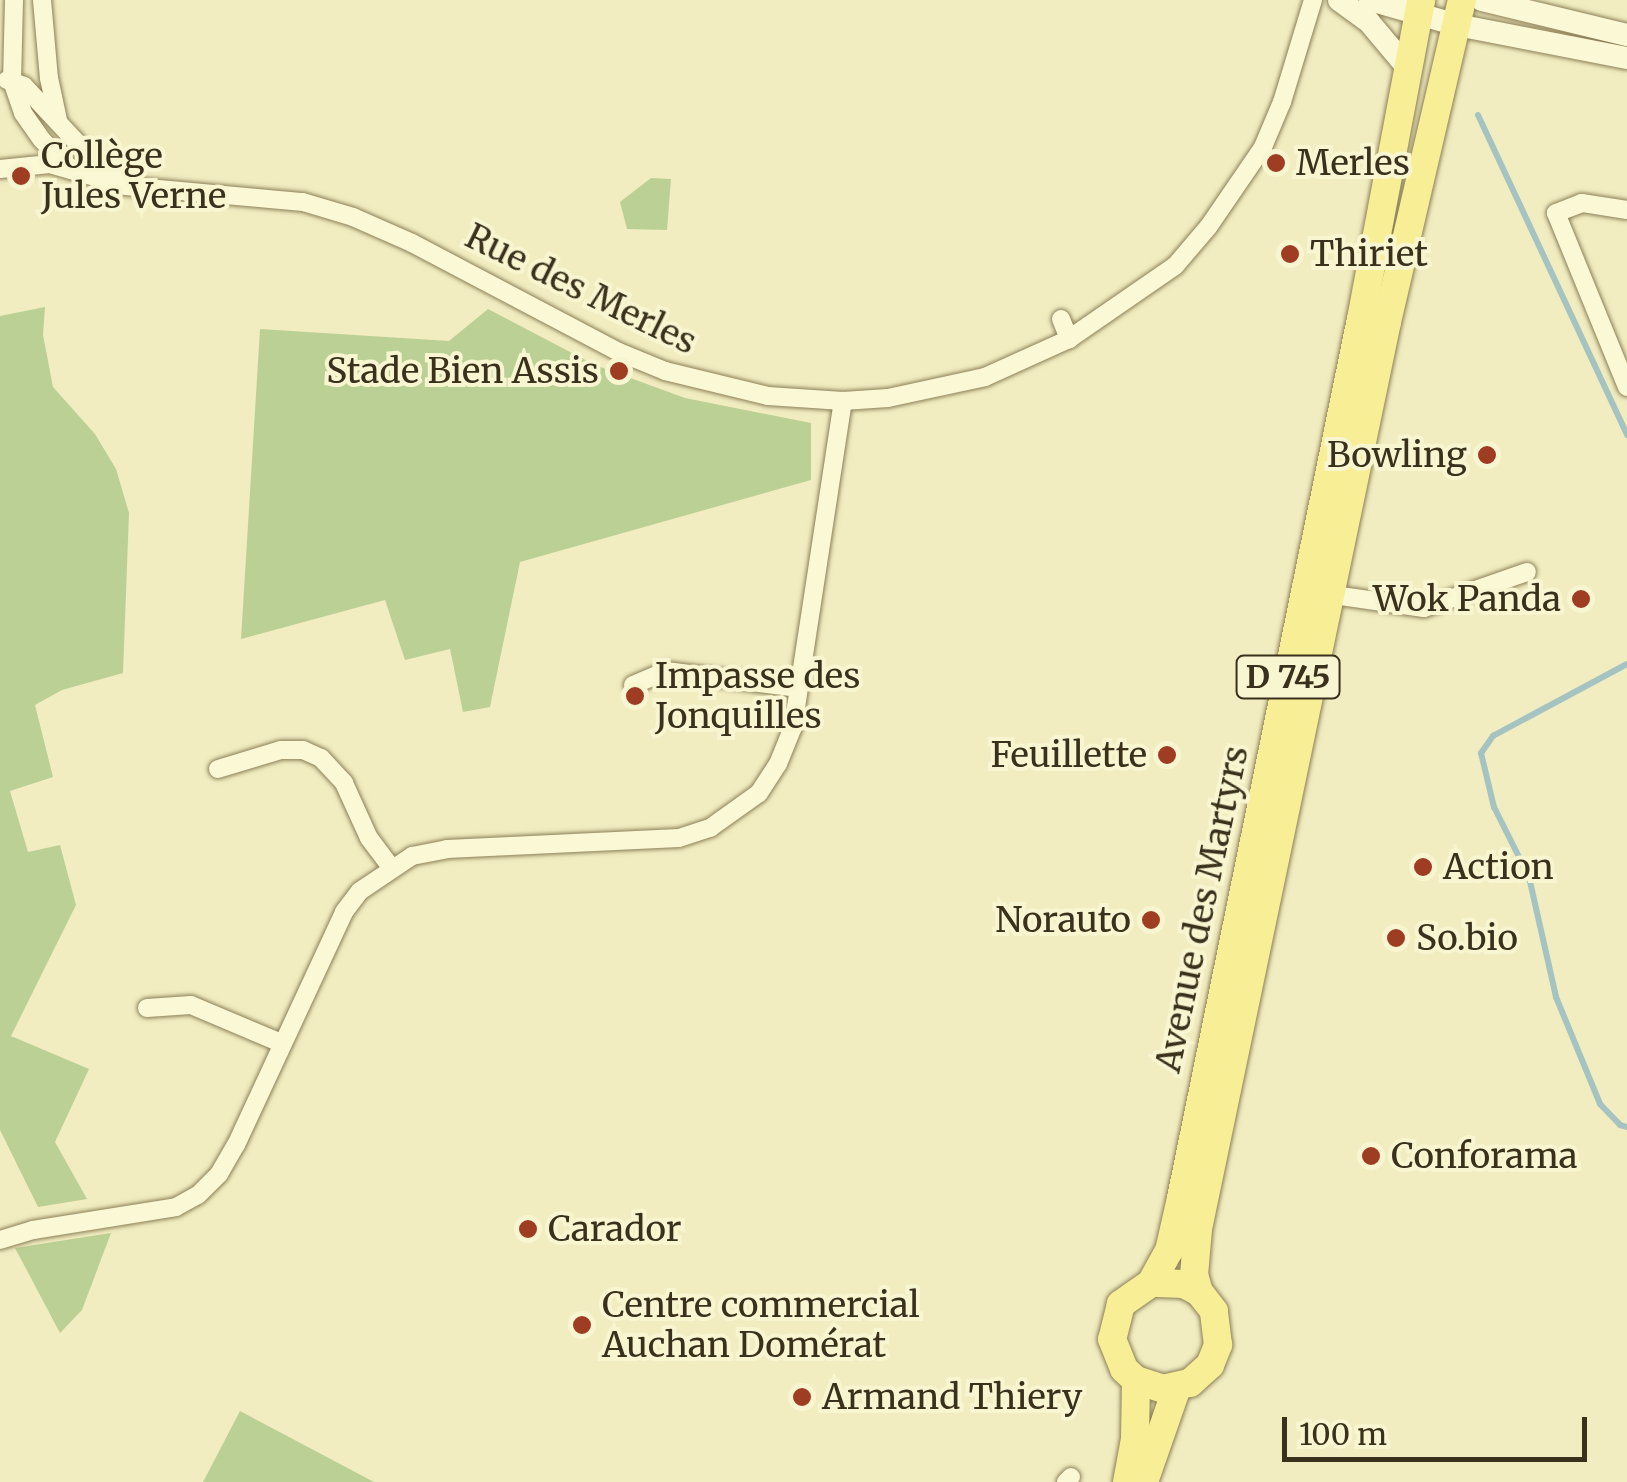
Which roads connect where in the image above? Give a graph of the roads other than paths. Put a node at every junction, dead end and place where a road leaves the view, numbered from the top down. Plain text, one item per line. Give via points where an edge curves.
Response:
1 (10, 0) edge
2 (42, 0) edge
3 (1313, 0) edge
4 (1339, 0) edge
5 (1370, 0) edge
6 (1482, 0) edge
7 (1419, 8) edge
8 (1459, 12) edge
9 (0, 23) edge
10 (1304, 28) junction
11 (1627, 36) edge
12 (1627, 58) edge
13 (1406, 66) junction
14 (6, 80) edge
15 (60, 126) junction
16 (42, 140) junction
17 (32, 164) junction
18 (70, 168) junction
19 (0, 169) edge
20 (140, 188) junction
21 (1627, 210) edge
22 (1061, 318) dead end
23 (1069, 339) junction
24 (1627, 386) edge
25 (843, 401) junction
26 (1526, 572) dead end
27 (1320, 593) junction
28 (633, 684) dead end
29 (799, 688) junction
30 (218, 769) dead end
31 (392, 868) junction
32 (147, 1008) dead end
33 (281, 1043) junction
34 (0, 1240) edge
35 (1151, 1283) junction
36 (1199, 1292) junction
37 (1136, 1380) junction
38 (1178, 1387) junction
39 (1126, 1482) edge
40 (1144, 1482) edge

1 - 9 street
1 - 14 street
2 - 15 street via 48,78
3 - 10 street, Rue des Merles
4 - 10 street
4 - 13 main road via 1369,22
5 - 7 main road
6 - 11 main road
7 - 8 main road
7 - 13 main road, Avenue des Martyrs / D 745
8 - 12 main road
8 - 27 main road, Avenue des Martyrs / D 745
10 - 23 street, Rue des Merles via 1263,147 1209,226 1174,266
13 - 27 main road, Avenue des Martyrs / D 745
14 - 15 street, Rue des Merles via 24,86
14 - 16 street
15 - 16 street
15 - 20 street, Rue des Merles via 96,163
16 - 17 street
16 - 18 street
17 - 18 street, Rue des Merles
17 - 19 street, Rue des Merles
18 - 20 street, Rue des Merles
20 - 25 street, Rue des Merles via 263,196 353,217 664,371 768,396
21 - 24 street via 1582,203 1556,213
22 - 23 street
23 - 25 street, Rue des Merles via 985,378
25 - 29 street
26 - 27 street via 1424,608
27 - 35 main road, Avenue des Martyrs / D 745 via 1173,1234
27 - 36 main road, Avenue des Martyrs / D 745 via 1198,1229
28 - 29 street via 666,671
29 - 31 street via 778,764 759,792 710,828 679,838 446,850 412,856
30 - 31 street via 281,750 321,758 344,783 369,838
31 - 33 street via 344,912
32 - 33 street via 191,1005
33 - 34 street via 236,1145 198,1195 176,1207
35 - 36 main road via 1168,1281
35 - 37 main road via 1130,1295 1114,1321 1116,1355
36 - 38 main road via 1214,1311 1218,1345 1201,1375
37 - 38 main road
37 - 39 main road
38 - 40 main road

